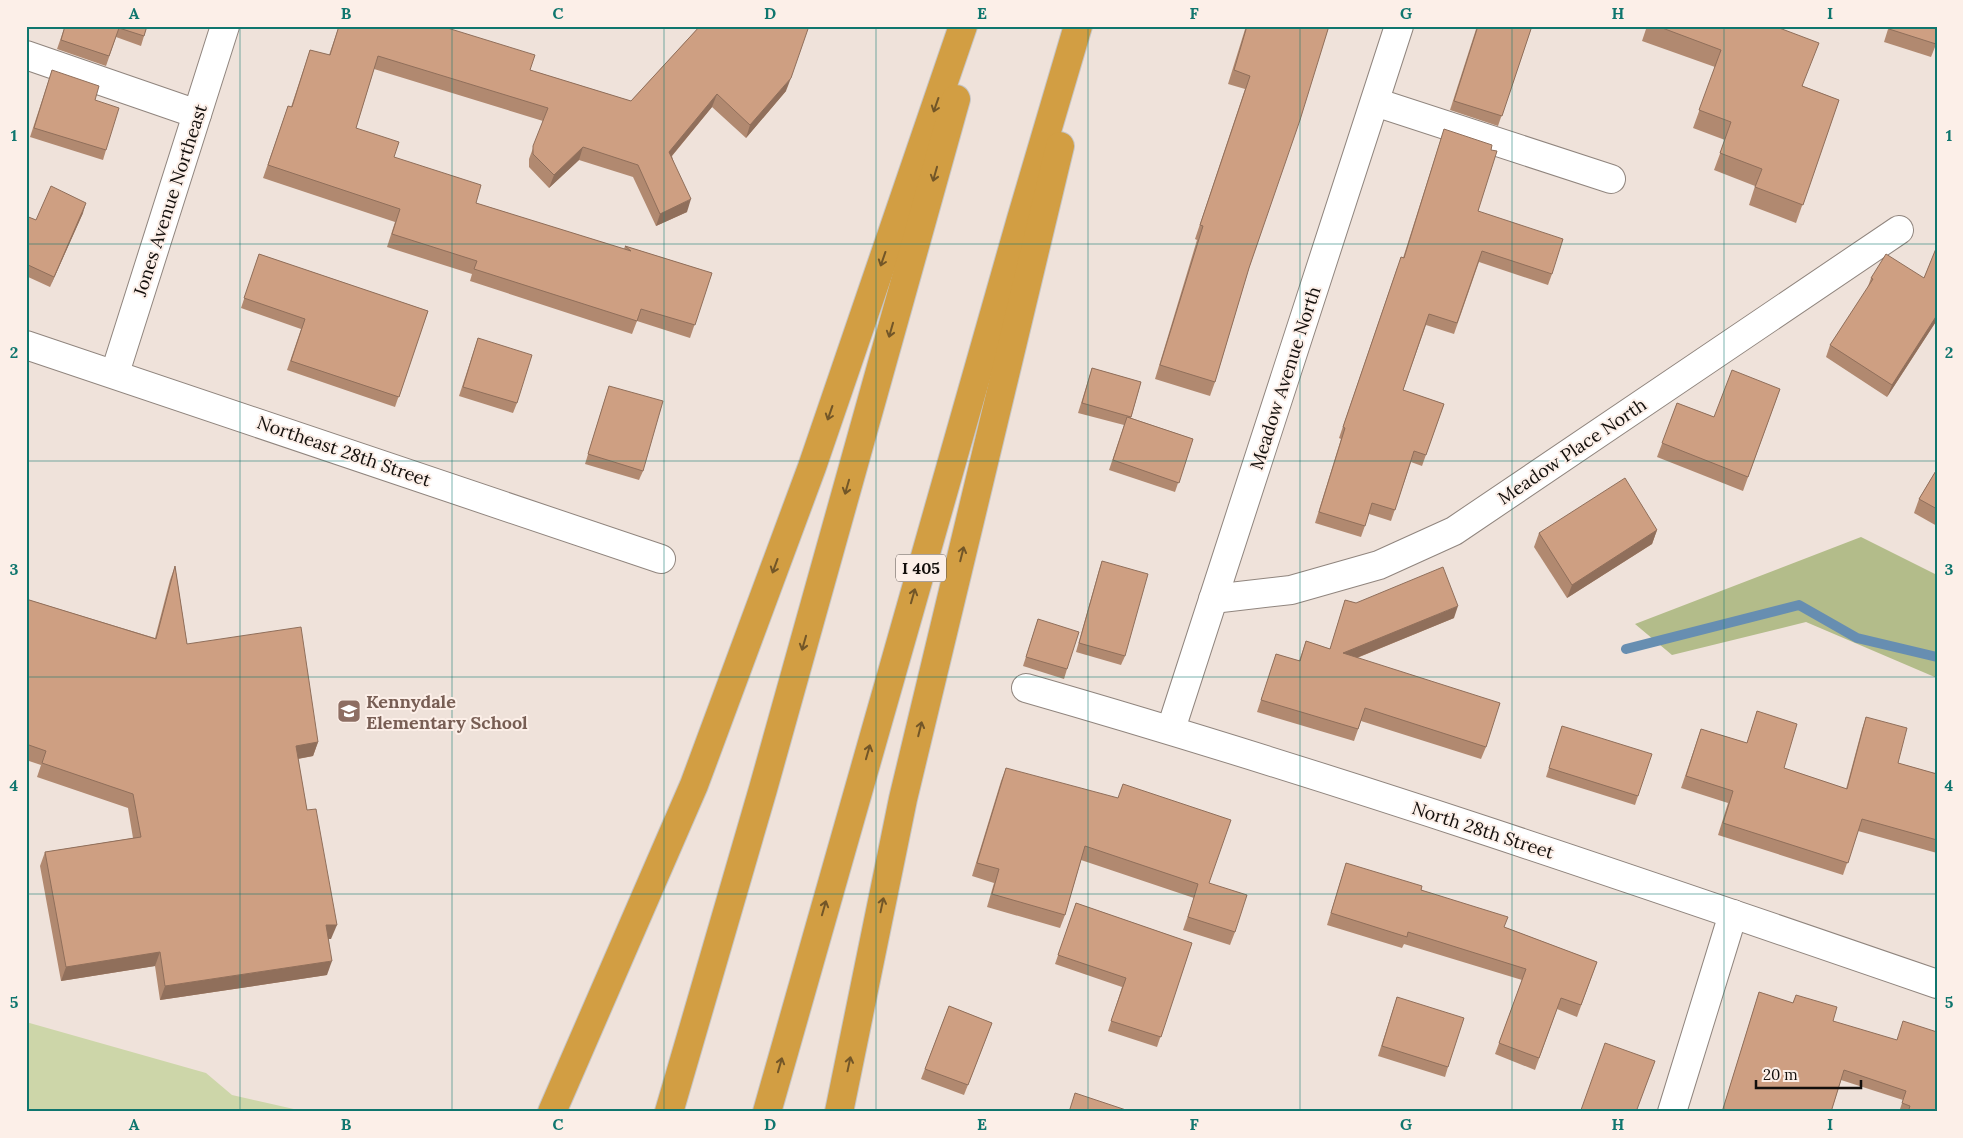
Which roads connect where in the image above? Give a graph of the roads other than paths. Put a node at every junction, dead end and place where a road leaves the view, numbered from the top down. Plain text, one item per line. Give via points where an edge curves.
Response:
1 (225, 26) edge
2 (963, 26) edge
3 (979, 26) edge
4 (1078, 26) edge
5 (1089, 26) edge
6 (1399, 26) edge
7 (26, 55) edge
8 (1375, 102) junction
9 (197, 114) junction
10 (1611, 179) dead end
11 (1899, 230) dead end
12 (26, 345) edge
13 (115, 373) junction
14 (661, 559) dead end
15 (1213, 599) junction
16 (1026, 688) dead end
17 (1171, 730) junction
18 (1733, 914) junction
19 (1937, 984) edge
20 (552, 1112) edge
21 (670, 1112) edge
22 (767, 1112) edge
23 (840, 1112) edge
24 (1672, 1112) edge

1 - 9 street, Jones Avenue Northeast
2 -> 20 highway via 812,467 698,776
3 -> 21 highway
22 -> 4 highway, I 405
23 -> 5 highway via 903,799
6 - 8 street, Meadow Avenue North
7 - 9 street
8 - 10 street
8 - 15 street, Meadow Avenue North
9 - 13 street, Jones Avenue Northeast
11 - 15 street, Meadow Place North via 1454,531 1379,565 1291,590
12 - 13 street, Northeast 28th Street
13 - 14 street, Northeast 28th Street
15 - 17 street, Meadow Avenue North
16 - 17 street, North 28th Street
17 - 18 street, North 28th Street
18 - 19 street, North 28th Street
18 - 24 street

